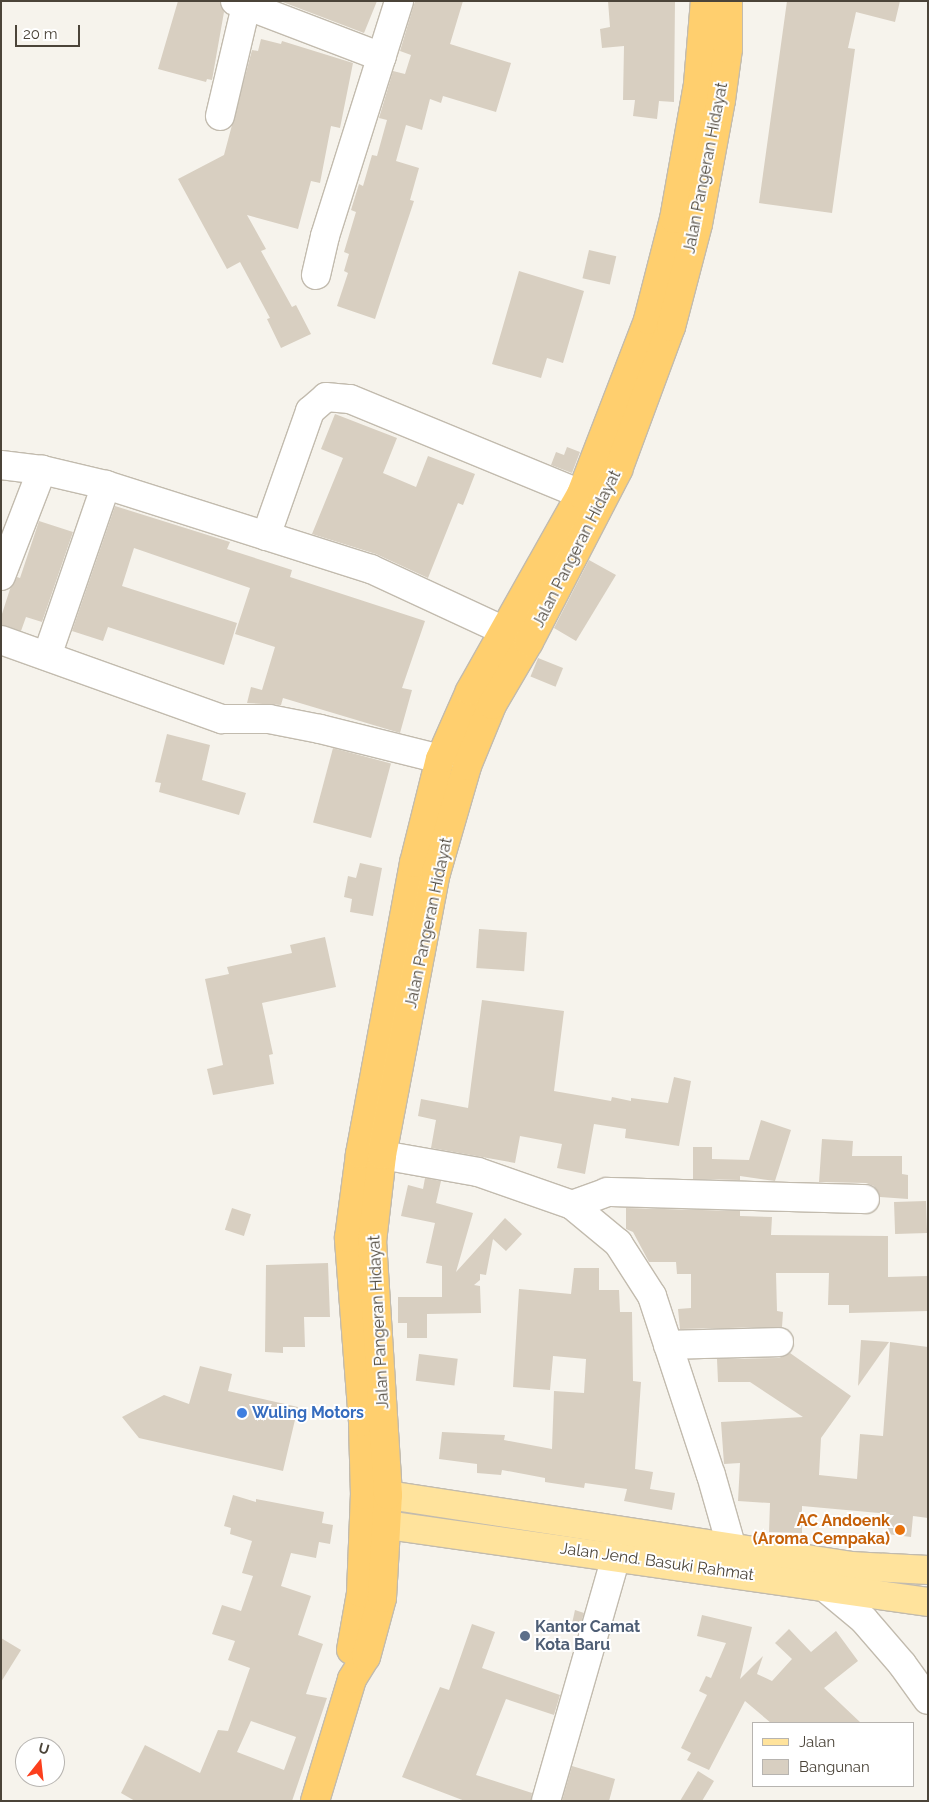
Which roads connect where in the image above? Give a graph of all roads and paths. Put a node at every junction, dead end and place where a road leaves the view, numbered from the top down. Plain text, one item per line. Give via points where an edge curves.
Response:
1 (399, 1) edge
2 (705, 1) edge
3 (728, 1) edge
4 (241, 3) edge
5 (382, 57) junction
6 (220, 116) dead end
7 (316, 275) dead end
8 (629, 410) junction
9 (1, 465) edge
10 (606, 468) junction
11 (42, 470) junction
12 (106, 485) junction
13 (581, 494) junction
14 (266, 536) junction
15 (1, 576) edge
16 (506, 629) junction
17 (1, 640) edge
18 (529, 642) junction
19 (47, 656) junction
20 (440, 759) junction
21 (382, 1155) junction
22 (865, 1200) dead end
23 (572, 1206) junction
24 (779, 1342) dead end
25 (668, 1345) junction
26 (376, 1495) junction
27 (376, 1525) junction
28 (731, 1545) junction
29 (616, 1557) junction
30 (928, 1570) edge
31 (828, 1590) junction
32 (928, 1602) edge
33 (928, 1700) edge
34 (316, 1801) edge
35 (546, 1801) edge

1 - 5 street
2 - 8 highway, Jalan Pangeran Hidayat via 698,84 674,219
3 - 8 highway, Jalan Pangeran Hidayat via 728,49 698,224 671,326
4 - 5 street
4 - 6 street
5 - 7 street via 325,236
8 - 10 highway, Jalan Pangeran Hidayat
9 - 11 street
10 - 13 highway, Jalan Pangeran Hidayat
10 - 18 highway, Jalan Pangeran Hidayat
11 - 12 street
11 - 15 street
12 - 14 street
12 - 19 street
13 - 14 street via 350,399 326,397 310,411
13 - 16 highway, Jalan Pangeran Hidayat
14 - 16 street via 371,569
16 - 18 street
16 - 20 highway, Jalan Pangeran Hidayat via 470,691
17 - 19 street
18 - 21 highway, Jalan Pangeran Hidayat via 492,705 462,784 436,872
19 - 20 street via 222,719 269,719
20 - 26 highway, Jalan Pangeran Hidayat via 414,863 360,1154 349,1238 363,1422
21 - 23 street via 478,1172
21 - 26 highway, Jalan Pangeran Hidayat via 372,1242
22 - 23 street via 607,1192
23 - 25 street via 618,1243 652,1296
24 - 25 street
25 - 28 street
26 - 27 highway, Jalan Pangeran Hidayat
26 - 28 main road, Jalan Jend. Basuki Rahmat
27 - 29 main road, Jalan Jend. Basuki Rahmat
27 - 34 highway, Jalan Pangeran Hidayat via 351,1653 352,1679
28 - 30 main road, Jalan Jend. Basuki Rahmat via 851,1566
29 - 31 main road, Jalan Jend. Basuki Rahmat
29 - 35 street
31 - 32 main road, Jalan Jend. Basuki Rahmat
31 - 33 street via 864,1620

